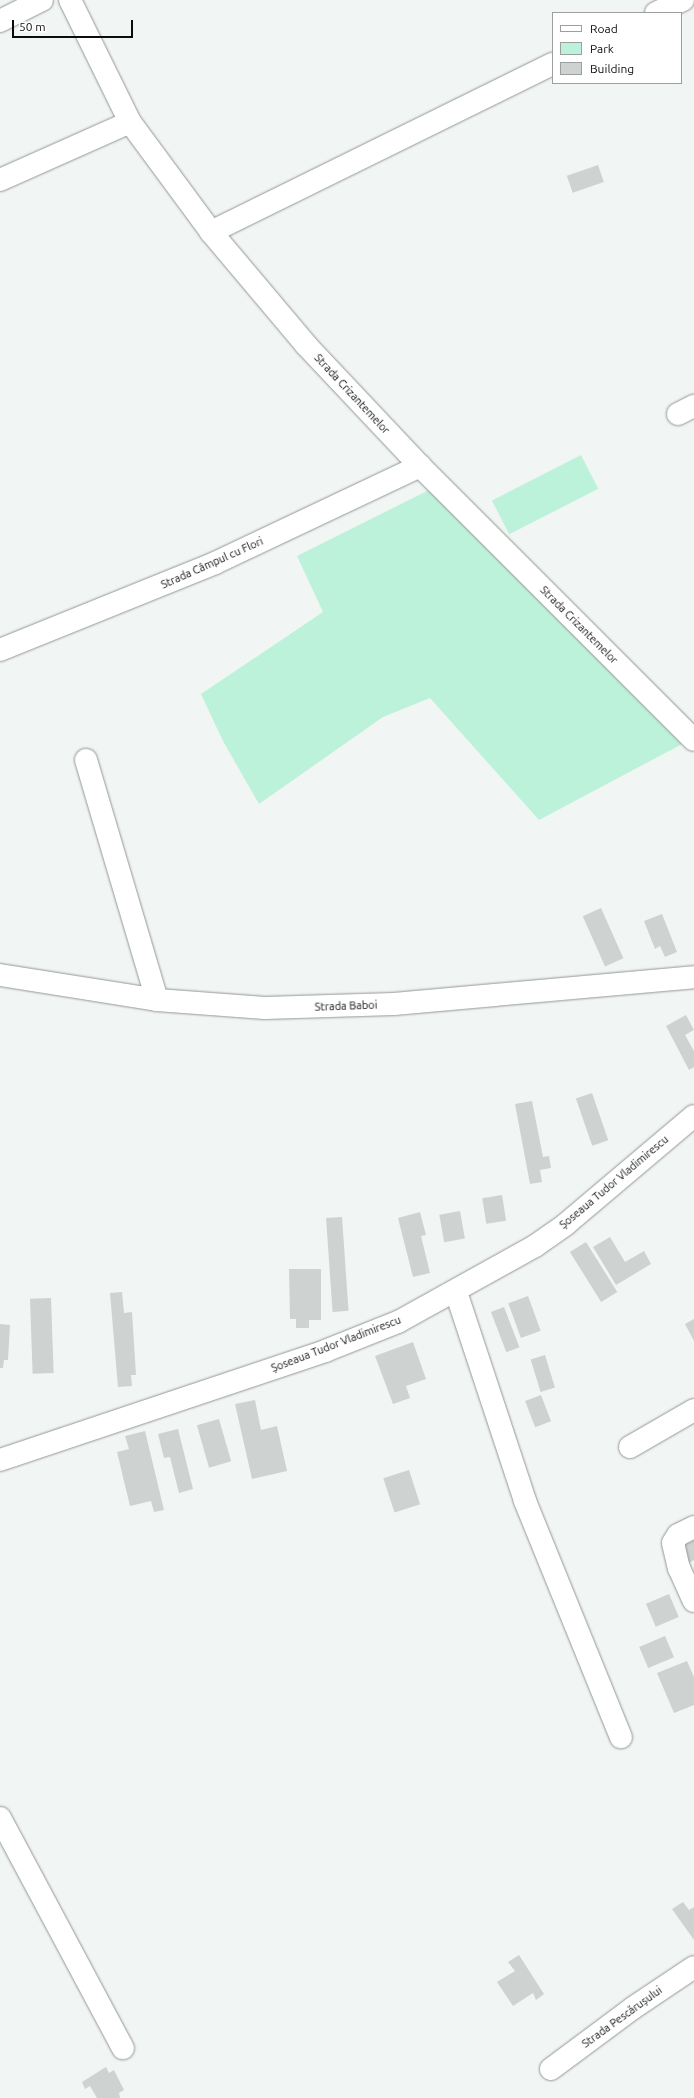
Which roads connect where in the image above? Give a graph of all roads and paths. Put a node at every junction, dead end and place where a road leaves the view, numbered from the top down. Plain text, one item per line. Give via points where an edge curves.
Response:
1 (42, 0) edge
2 (70, 0) edge
3 (683, 0) edge
4 (658, 12) edge
5 (0, 21) edge
6 (552, 64) edge
7 (130, 122) junction
8 (0, 180) edge
9 (211, 232) junction
10 (420, 466) junction
11 (0, 650) edge
12 (694, 740) edge
13 (86, 760) dead end
14 (0, 975) edge
15 (694, 977) edge
16 (157, 1000) junction
17 (693, 1119) edge
18 (456, 1292) junction
19 (694, 1410) edge
20 (630, 1447) dead end
21 (0, 1460) edge
22 (694, 1527) edge
23 (694, 1601) edge
24 (621, 1737) dead end
25 (0, 1818) edge
26 (694, 1967) edge
27 (123, 2048) dead end
28 (552, 2069) dead end

1 - 5 street
2 - 7 street, Strada Crizantemelor
3 - 4 street
6 - 9 street
7 - 8 street
7 - 9 street, Strada Crizantemelor
9 - 10 street, Strada Crizantemelor via 306,345
10 - 11 street, Strada Câmpul cu Flori via 215,563
10 - 12 street, Strada Crizantemelor
13 - 16 street
14 - 16 street, Strada Baboi
15 - 16 street, Strada Baboi via 333,1008 265,1008
17 - 18 street, Șoseaua Tudor Vladimirescu via 566,1224
18 - 21 street, Șoseaua Tudor Vladimirescu via 398,1322 325,1351
18 - 24 street via 525,1501
19 - 20 street
22 - 23 street via 678,1535 673,1543 679,1568
25 - 27 street
26 - 28 street, Strada Pescărușului via 633,2008

